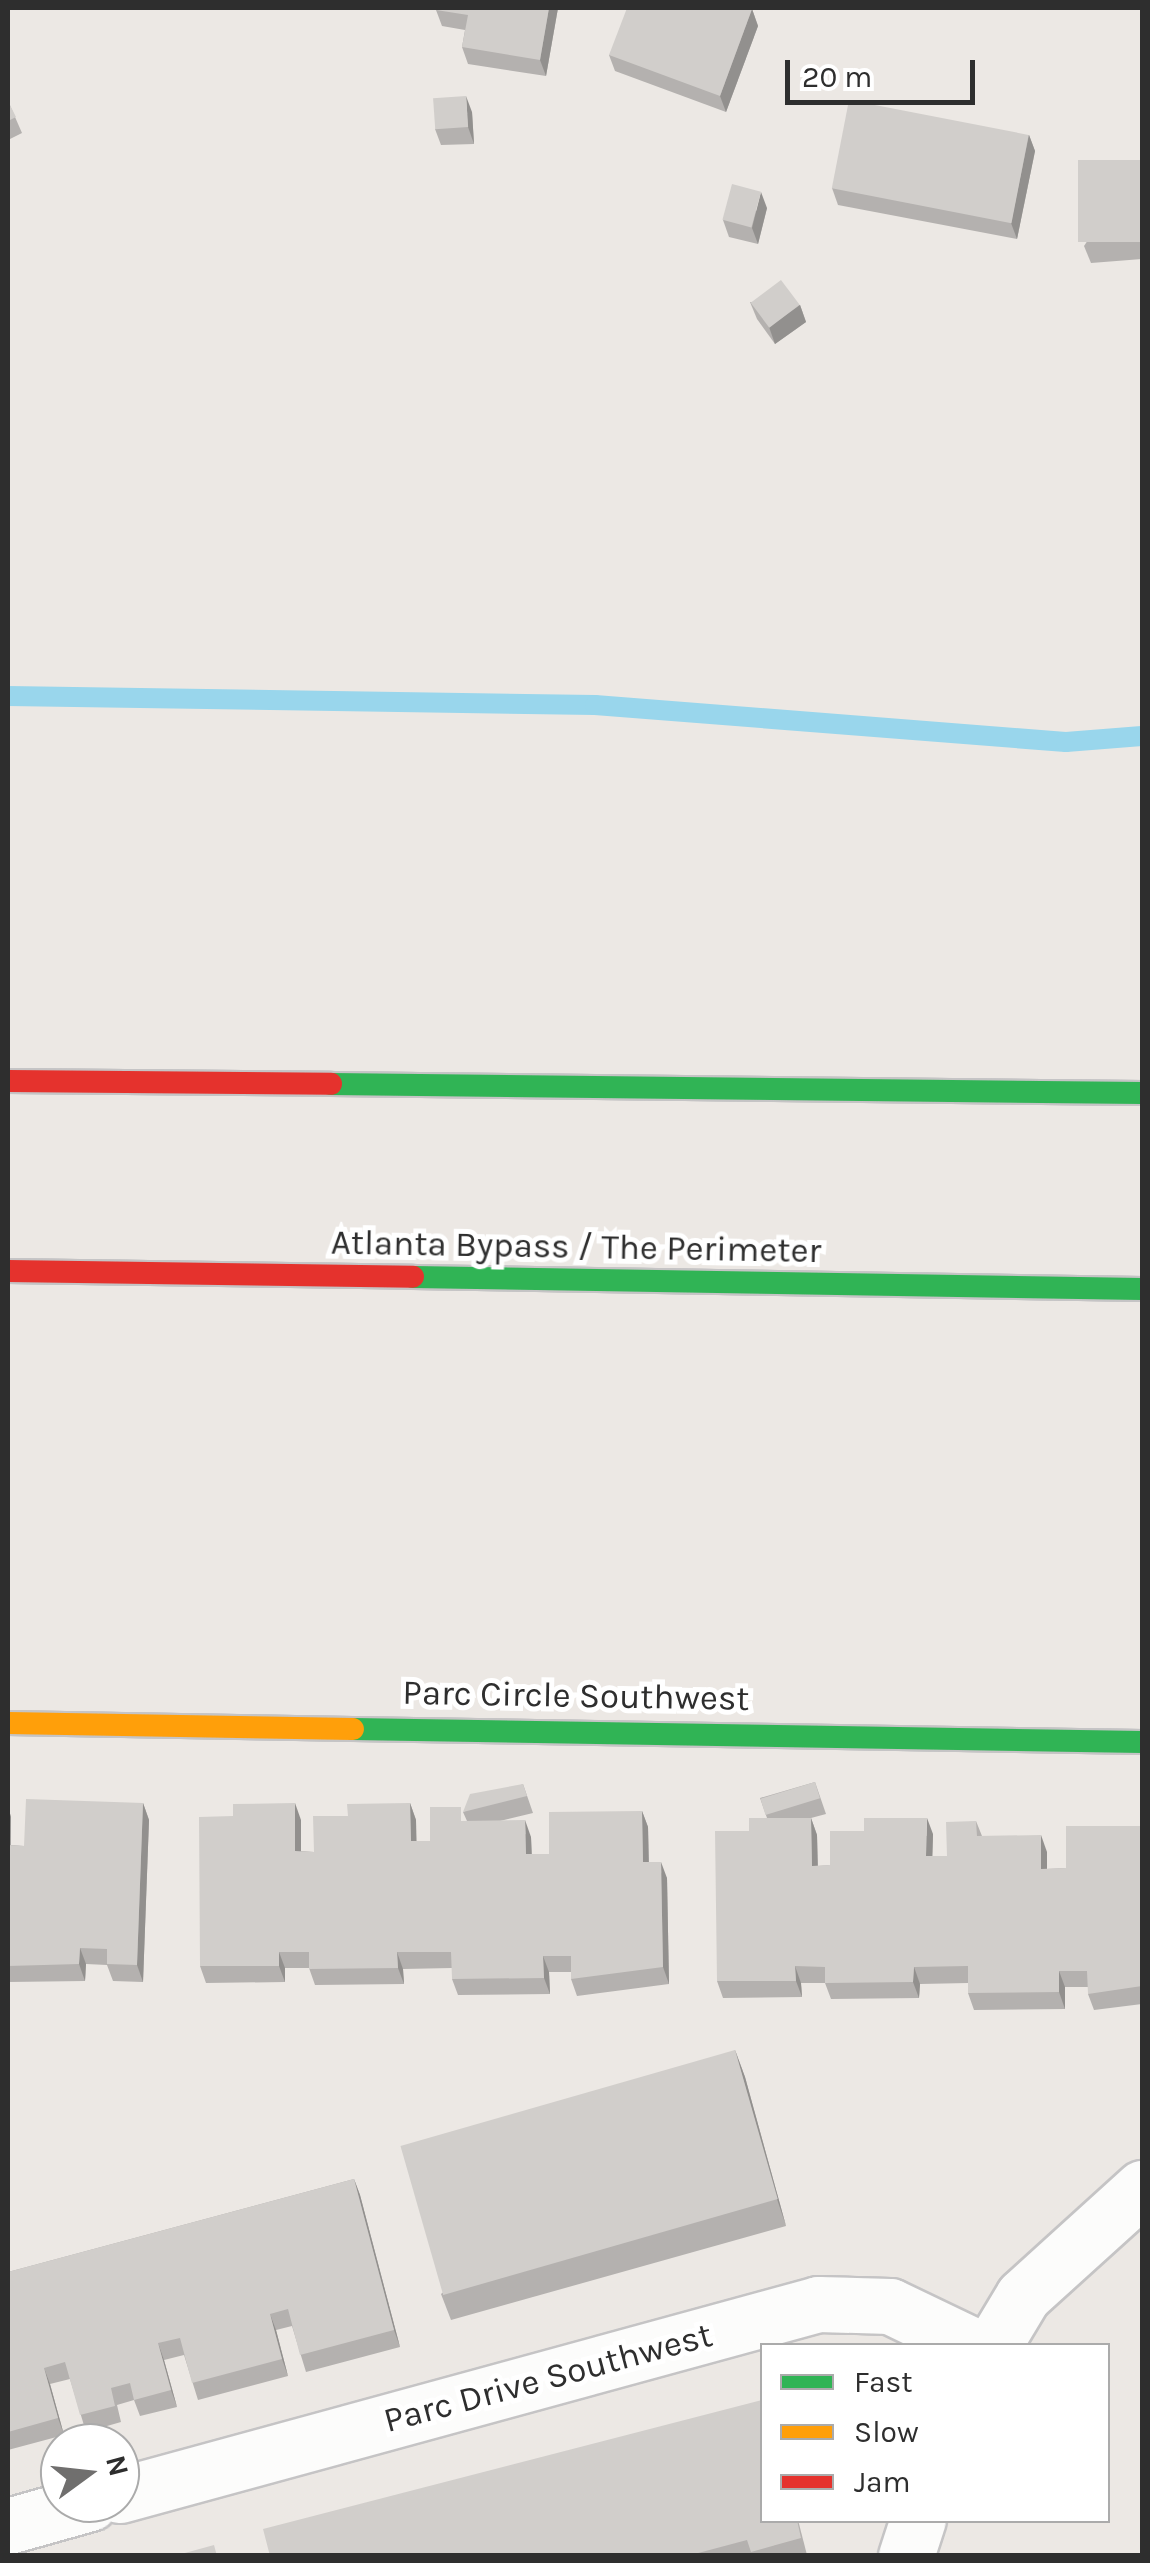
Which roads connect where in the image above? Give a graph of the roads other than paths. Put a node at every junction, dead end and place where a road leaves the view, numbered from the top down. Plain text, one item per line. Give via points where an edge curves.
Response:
1 (8, 1080) edge
2 (1142, 1093) edge
3 (8, 1271) edge
4 (1142, 1289) edge
5 (8, 1723) edge
6 (1142, 1742) edge
7 (1142, 2188) edge
8 (966, 2343) edge
9 (995, 2343) edge
10 (140, 2490) edge
11 (40, 2517) edge
12 (917, 2523) edge
13 (8, 2526) edge
14 (906, 2556) edge

1 - 2 main road
3 - 4 main road, Atlanta Bypass / The Perimeter
5 - 6 main road, Parc Circle Southwest
7 - 9 street via 1023,2296
8 - 10 street, Parc Drive Southwest via 890,2306 818,2304
11 - 13 street
12 - 14 street

